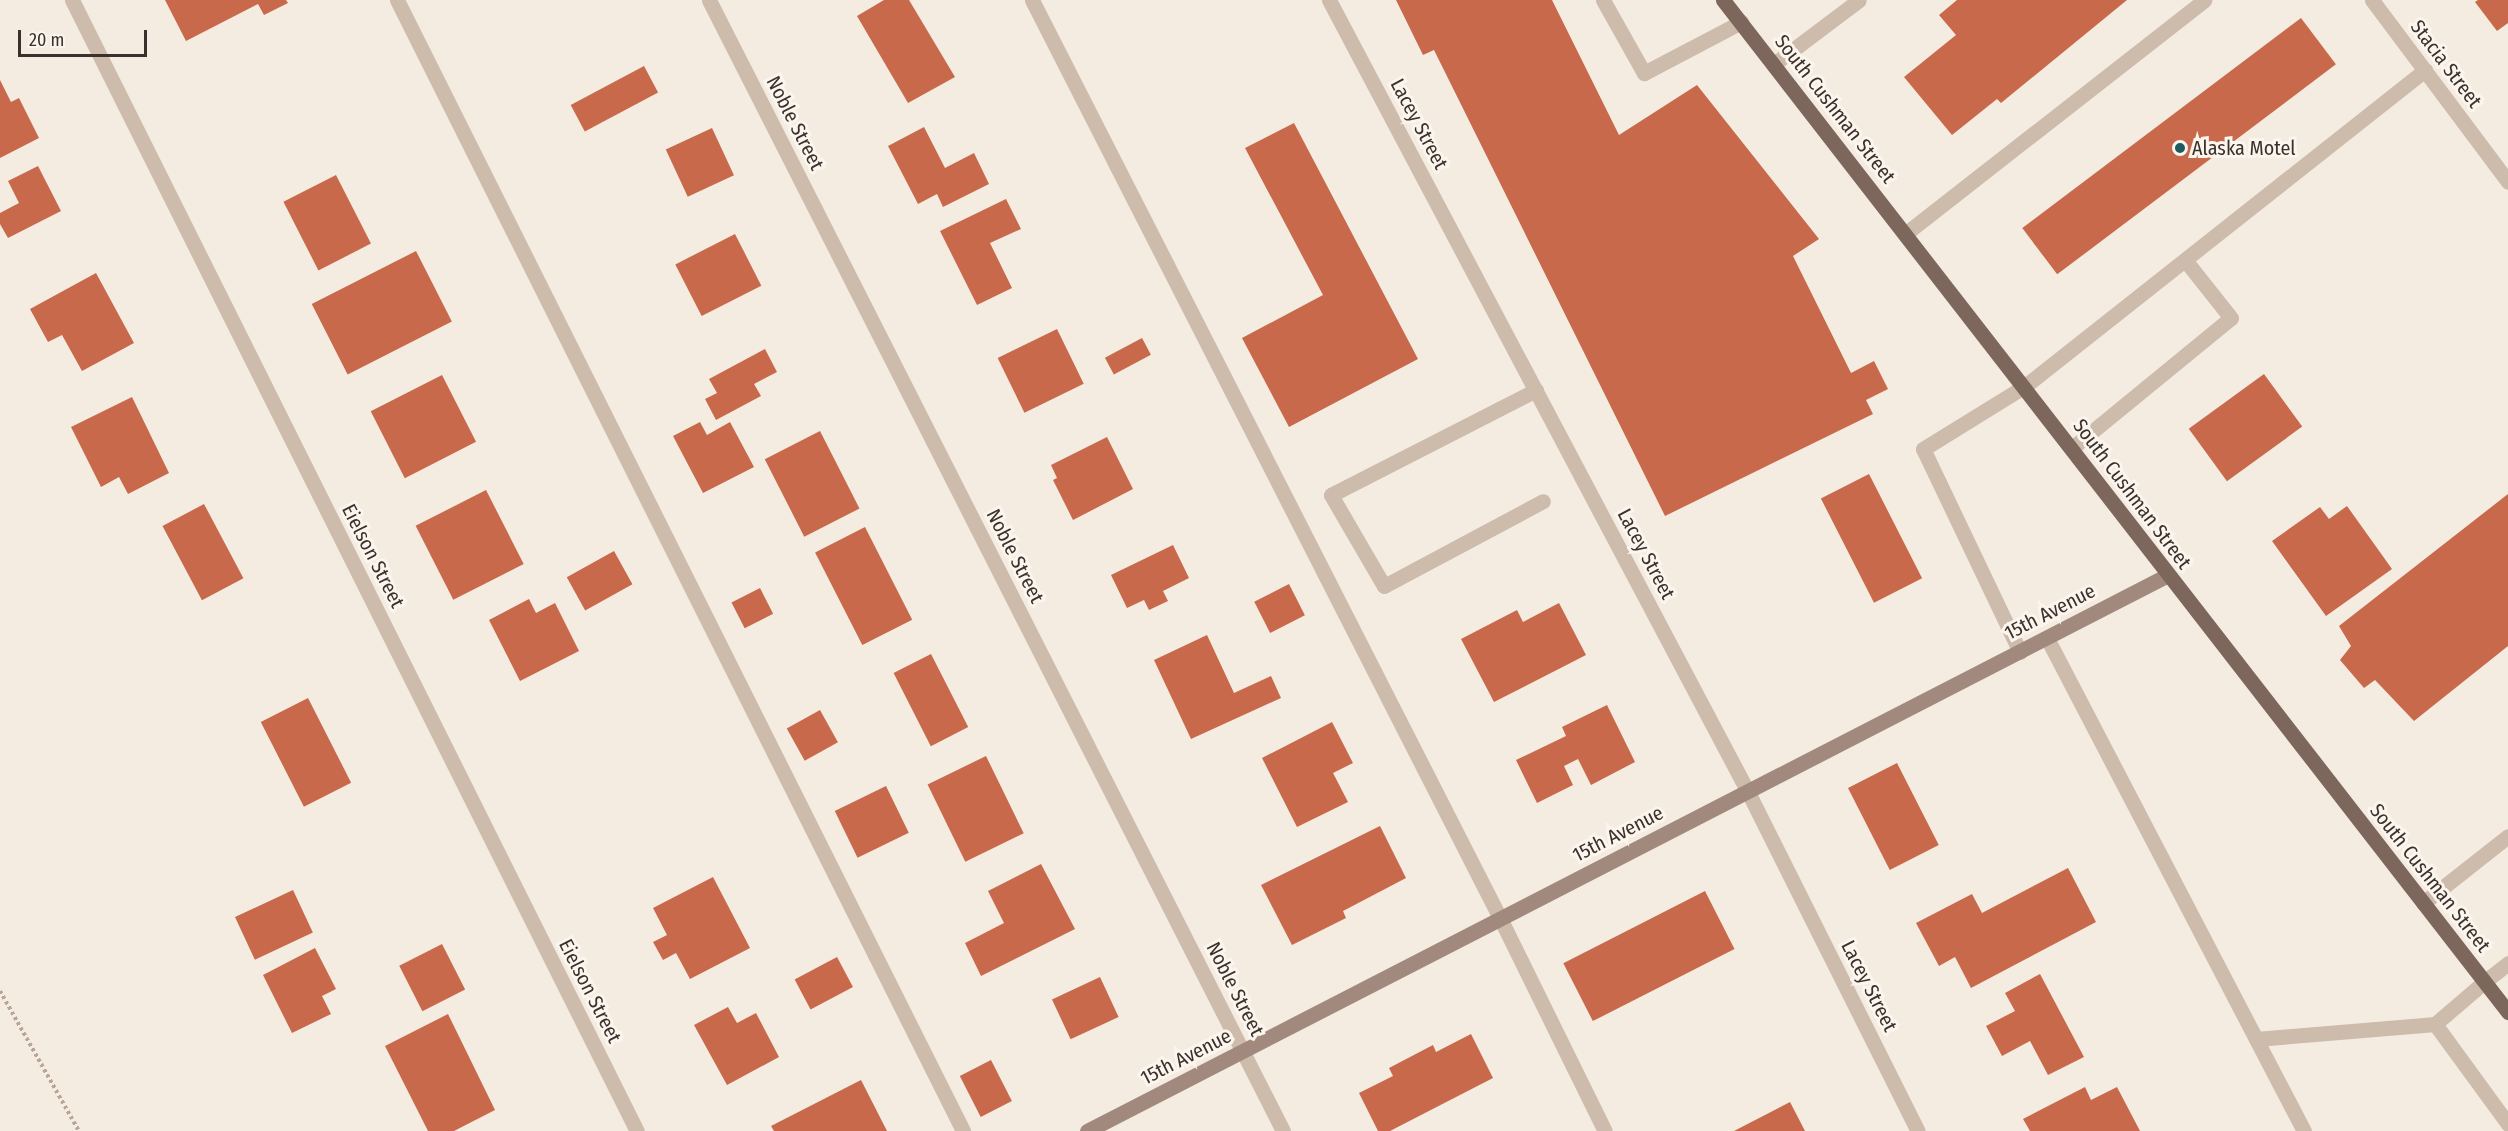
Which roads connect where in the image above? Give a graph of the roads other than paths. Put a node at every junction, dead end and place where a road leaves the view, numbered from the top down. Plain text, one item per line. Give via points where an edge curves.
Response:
1 (72, 0) edge
2 (397, 0) edge
3 (709, 0) edge
4 (1032, 0) edge
5 (1329, 0) edge
6 (1604, 0) edge
7 (1724, 0) edge
8 (1859, 0) edge
9 (2205, 0) edge
10 (2372, 0) edge
11 (1741, 22) junction
12 (1774, 64) junction
13 (2425, 70) junction
14 (2508, 182) edge
15 (1905, 234) junction
16 (2185, 260) junction
17 (2025, 386) junction
18 (1536, 390) junction
19 (2072, 448) junction
20 (1543, 501) dead end
21 (2168, 575) junction
22 (2047, 638) junction
23 (2020, 652) junction
24 (1748, 792) junction
25 (2508, 836) edge
26 (2423, 903) junction
27 (1500, 918) junction
28 (2508, 963) edge
29 (2484, 982) junction
30 (2508, 1012) edge
31 (2435, 1024) junction
32 (2256, 1039) junction
33 (1243, 1051) junction
34 (2508, 1124) edge
35 (637, 1131) edge
36 (963, 1131) edge
37 (1087, 1131) edge
38 (1283, 1131) edge
39 (1605, 1131) edge
40 (1918, 1131) edge
41 (2304, 1131) edge

1 - 35 street, Eielson Street
2 - 36 street
3 - 33 street, Noble Street
4 - 27 street
5 - 18 street, Lacey Street
6 - 11 street via 1644,73
7 - 11 main road, South Cushman Street
8 - 12 street
9 - 15 street
10 - 13 street, Stacia Street
11 - 12 main road, South Cushman Street
12 - 15 main road, South Cushman Street
13 - 14 street, Stacia Street
13 - 16 street
15 - 17 main road, South Cushman Street
16 - 17 street
16 - 19 street via 2231,318
17 - 19 main road, South Cushman Street
17 - 23 street via 1923,449
18 - 20 street via 1331,495 1384,586
18 - 24 street, Lacey Street
19 - 21 main road, South Cushman Street
21 - 22 street, 15th Avenue
21 - 26 main road, South Cushman Street
22 - 23 street, 15th Avenue
22 - 32 street
23 - 24 street, 15th Avenue
24 - 27 street, 15th Avenue
24 - 40 street, Lacey Street
25 - 26 street
26 - 29 main road, South Cushman Street
27 - 33 street, 15th Avenue
27 - 39 street
28 - 29 street
29 - 30 main road, South Cushman Street
29 - 31 street
31 - 32 street
31 - 34 street
32 - 41 street
33 - 37 street, 15th Avenue
33 - 38 street, Noble Street

